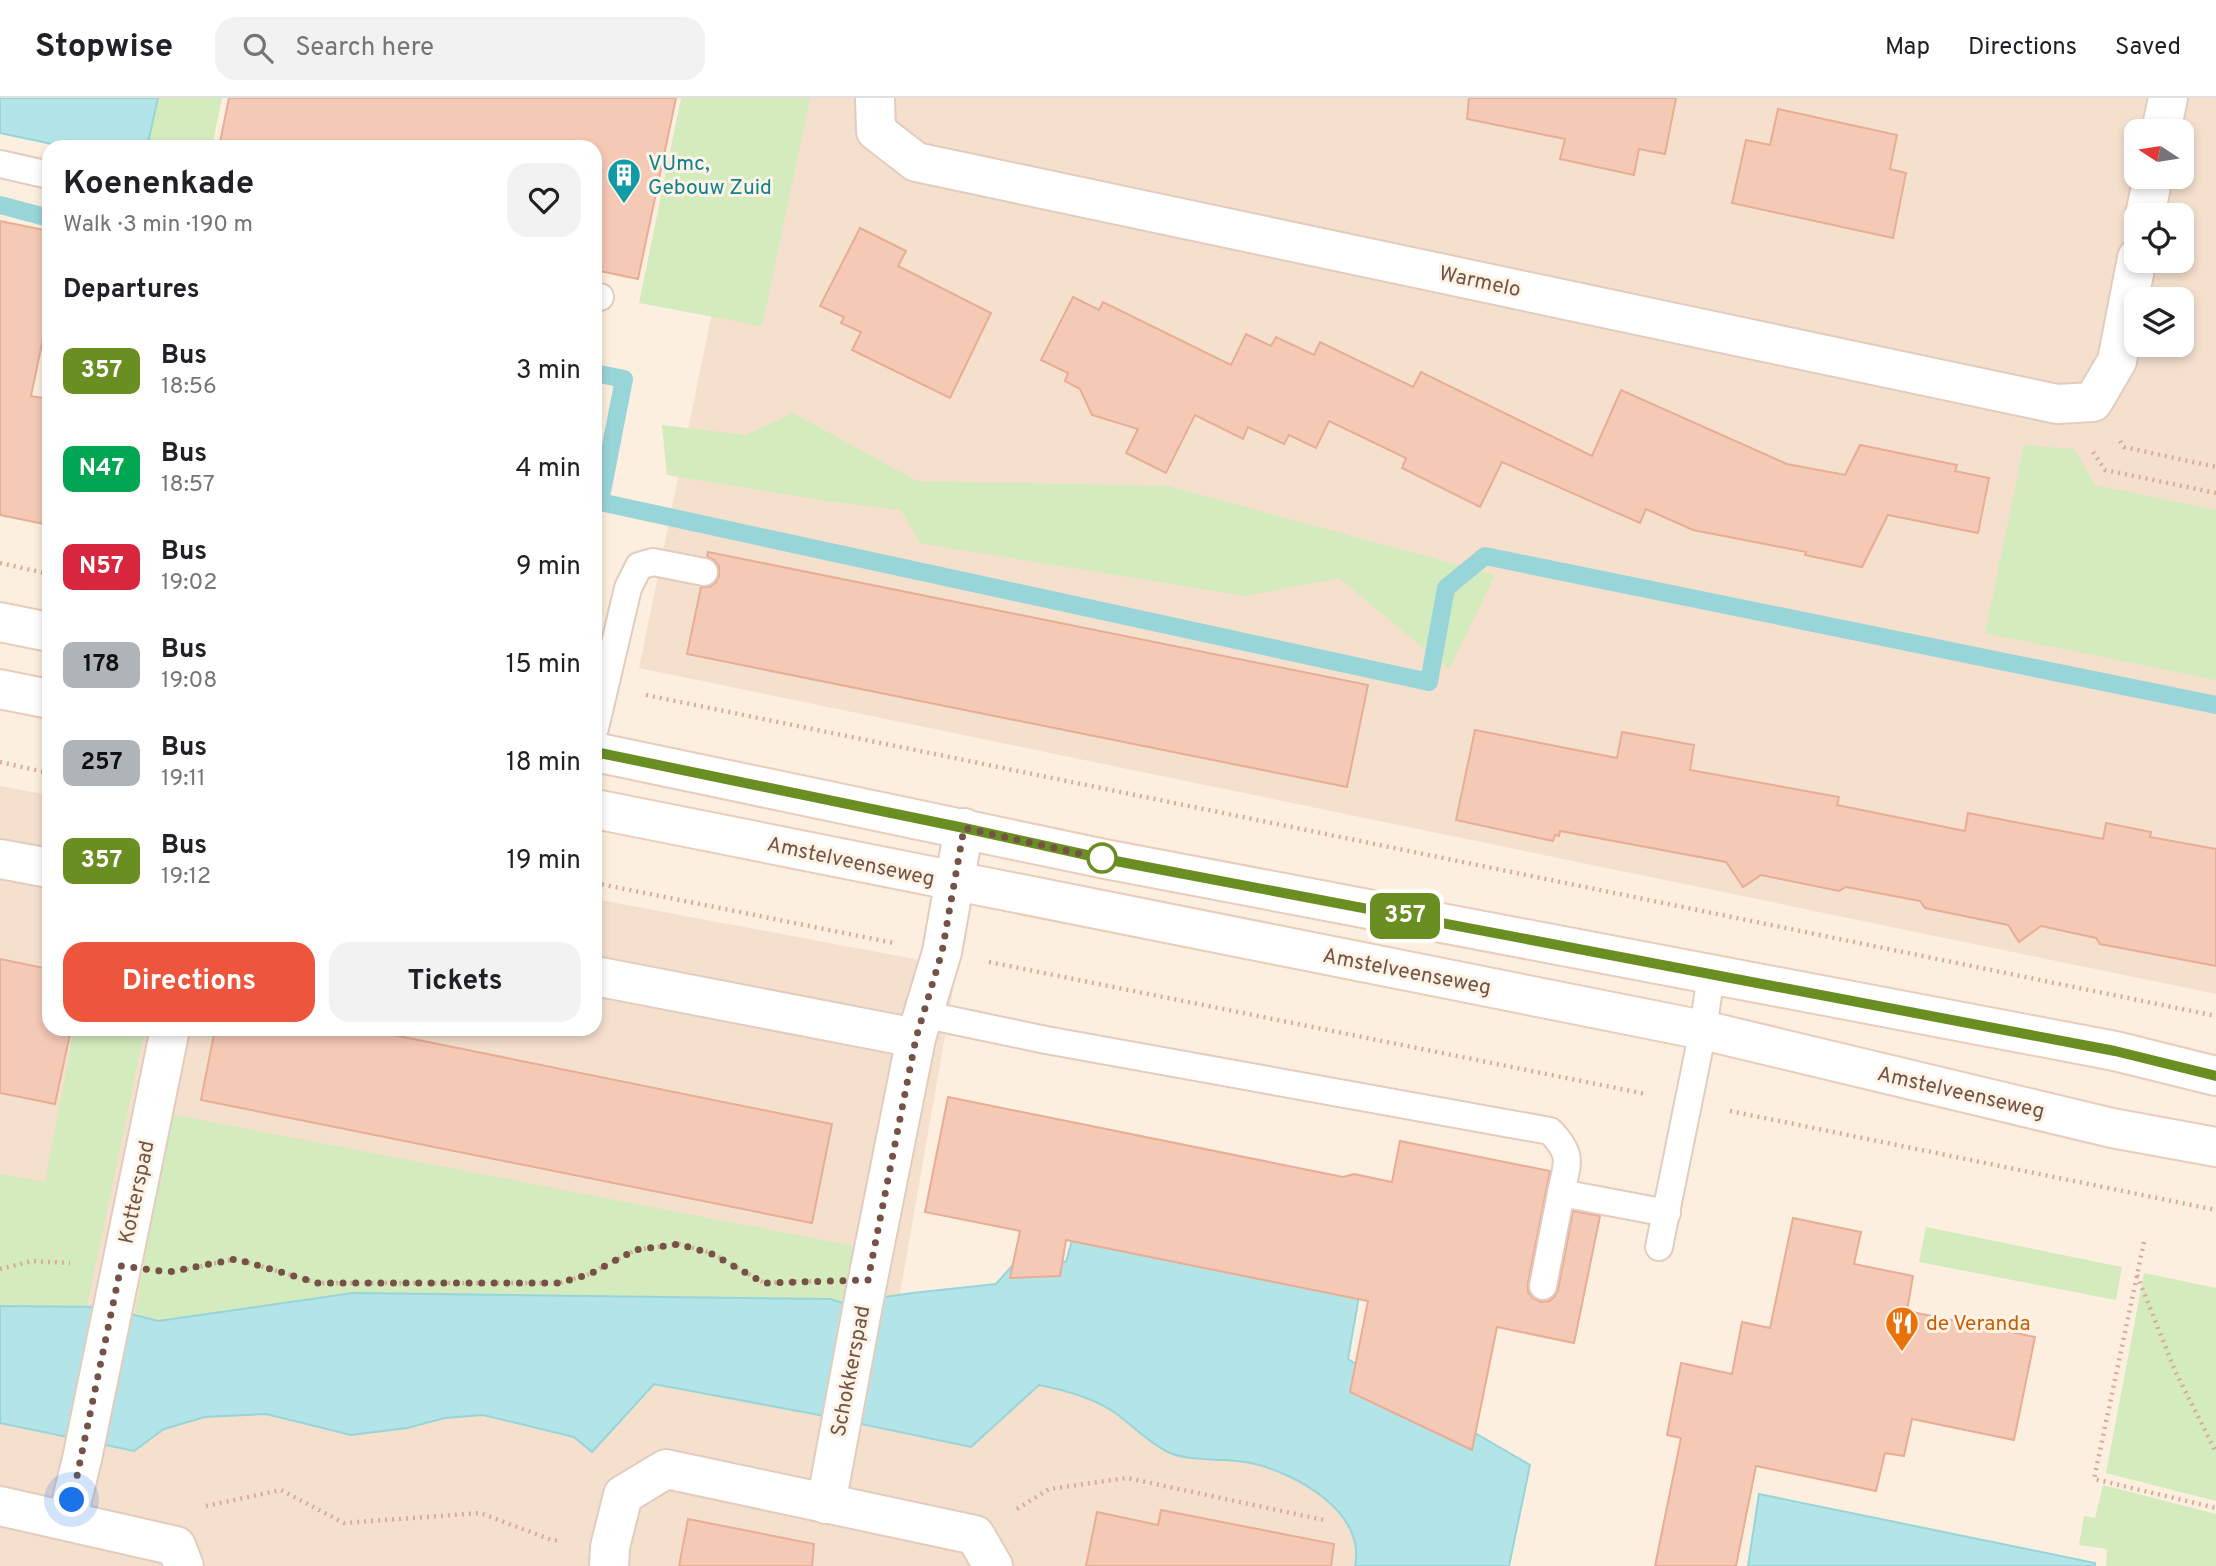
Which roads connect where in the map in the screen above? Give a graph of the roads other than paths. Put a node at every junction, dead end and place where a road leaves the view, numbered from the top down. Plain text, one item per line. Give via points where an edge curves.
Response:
1 (2168, 98) edge
2 (875, 115) edge
3 (2164, 119) edge
4 (0, 164) edge
5 (42, 173) edge
6 (2134, 273) edge
7 (704, 572) dead end
8 (0, 622) edge
9 (42, 631) edge
10 (0, 689) edge
11 (602, 696) edge
12 (42, 698) edge
13 (602, 753) edge
14 (602, 810) edge
15 (964, 828) junction
16 (0, 859) edge
17 (42, 867) edge
18 (955, 882) junction
19 (1712, 974) junction
20 (602, 977) edge
21 (919, 1026) junction
22 (1703, 1030) junction
23 (169, 1036) edge
24 (2216, 1076) edge
25 (2216, 1147) edge
26 (1562, 1193) junction
27 (1667, 1213) junction
28 (1659, 1247) dead end
29 (1542, 1286) dead end
30 (826, 1504) junction
31 (0, 1506) edge
32 (67, 1520) junction
33 (984, 1551) edge
34 (180, 1556) edge
35 (609, 1557) edge

1 - 3 street
2 - 6 street, Warmelo via 916,162 2057,404 2093,402 2117,361
4 - 5 lane
7 - 11 lane via 653,562 639,566 628,588
8 - 9 street
10 - 12 street
13 - 15 street
14 - 18 street, Amstelveenseweg
15 - 18 street, Schokkerspad
15 - 19 street
16 - 17 street
18 - 21 street, Schokkerspad via 942,952
18 - 22 street, Amstelveenseweg
19 - 22 lane
19 - 24 street via 2115,1051
20 - 21 street
21 - 26 lane via 1035,1038 1550,1131 1564,1146 1568,1161
21 - 30 street, Schokkerspad
22 - 25 street, Amstelveenseweg via 2112,1128
22 - 27 lane
23 - 32 street, Kotterspad
26 - 27 lane
26 - 29 lane
27 - 28 lane
30 - 33 street
30 - 35 street via 666,1469 623,1496
31 - 32 street
32 - 34 street

